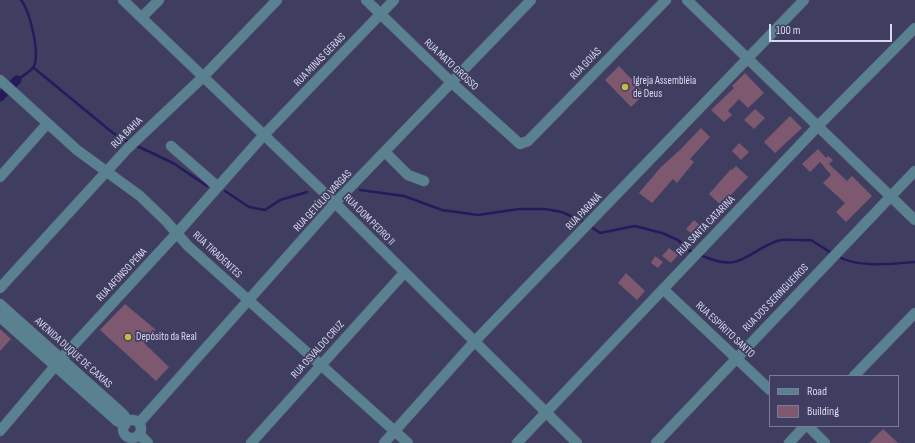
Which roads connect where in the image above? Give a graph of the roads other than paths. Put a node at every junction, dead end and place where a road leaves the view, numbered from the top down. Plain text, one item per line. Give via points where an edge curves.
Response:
1 (159, 0) edge
2 (277, 0) edge
3 (366, 0) edge
4 (394, 0) edge
5 (531, 0) edge
6 (666, 0) edge
7 (687, 0) edge
8 (804, 0) edge
9 (129, 2) edge
10 (380, 14) junction
11 (142, 17) junction
12 (915, 28) edge
13 (748, 59) junction
14 (204, 77) junction
15 (452, 82) junction
16 (6, 86) edge
17 (47, 124) junction
18 (818, 126) junction
19 (263, 136) junction
20 (523, 144) joint
21 (171, 146) dead end
22 (385, 152) junction
23 (915, 171) edge
24 (107, 172) junction
25 (0, 177) edge
26 (424, 181) dead end
27 (218, 187) junction
28 (891, 196) junction
29 (335, 203) junction
30 (915, 220) edge
31 (177, 234) junction
32 (404, 273) junction
33 (0, 288) edge
34 (662, 289) junction
35 (250, 301) junction
36 (0, 304) edge
37 (915, 313) edge
38 (0, 317) edge
39 (475, 341) junction
40 (736, 358) junction
41 (58, 362) junction
42 (320, 365) junction
43 (855, 375) edge
44 (769, 389) edge
45 (545, 412) junction
46 (126, 423) junction
47 (139, 423) junction
48 (806, 427) edge
49 (808, 427) edge
50 (0, 431) edge
51 (394, 431) junction
52 (139, 434) junction
53 (124, 439) edge
54 (148, 443) edge
55 (250, 443) edge
56 (384, 443) edge
57 (408, 443) edge
58 (517, 443) edge
59 (577, 443) edge
60 (656, 443) edge
61 (789, 443) edge
62 (825, 443) edge

1 - 11 street
2 - 14 street, RUA BAHIA
3 - 10 street, RUA MATO GROSSO
4 - 10 street, RUA MINAS GERAIS
5 - 15 street, RUA GETÚLIO VARGAS
6 - 20 street, RUA GOIÁS
7 - 13 street
8 - 13 street, RUA PARANÁ
9 - 11 street, RUA DOM PEDRO II
10 - 15 street, RUA MATO GROSSO
10 - 19 street, RUA MINAS GERAIS
11 - 14 street, RUA DOM PEDRO II
12 - 18 street, RUA SANTA CATARINA
13 - 18 street
13 - 39 street, RUA PARANÁ
14 - 19 street, RUA DOM PEDRO II
14 - 24 street, RUA BAHIA
15 - 20 street, RUA MATO GROSSO via 517,142
15 - 22 street, RUA GETÚLIO VARGAS
16 - 17 street, RUA TIRADENTES
17 - 24 street, RUA TIRADENTES
17 - 25 street
18 - 28 street
18 - 34 street, RUA SANTA CATARINA
19 - 27 street, RUA AFONSO PENA
19 - 29 street, RUA DOM PEDRO II
21 - 27 street
22 - 26 street via 408,175
22 - 29 street, RUA GETÚLIO VARGAS
23 - 28 street, RUA DOS SERINGUEIROS
24 - 31 street, RUA TIRADENTES via 140,196
24 - 33 street, RUA BAHIA
27 - 31 street, RUA AFONSO PENA
28 - 30 street
28 - 40 street, RUA DOS SERINGUEIROS
29 - 32 street, RUA DOM PEDRO II
29 - 35 street, RUA GETÚLIO VARGAS
31 - 35 street, RUA TIRADENTES
31 - 41 street, RUA AFONSO PENA
32 - 39 street, RUA DOM PEDRO II
32 - 42 street, RUA OSVALDO CRUZ
34 - 40 street, RUA ESPÍRITO SANTO
34 - 45 street, RUA SANTA CATARINA
35 - 42 street, RUA TIRADENTES
35 - 47 street, RUA GETÚLIO VARGAS
36 - 41 street, AVENIDA DUQUE DE CAXIAS
37 - 43 street
38 - 41 street, AVENIDA DUQUE DE CAXIAS
39 - 45 street, RUA DOM PEDRO II
39 - 51 street, RUA PARANÁ
40 - 44 street, RUA ESPÍRITO SANTO
40 - 60 street, RUA DOS SERINGUEIROS
41 - 46 street, AVENIDA DUQUE DE CAXIAS via 123,414
41 - 50 street, RUA AFONSO PENA
42 - 51 street, RUA TIRADENTES
42 - 55 street, RUA OSVALDO CRUZ
45 - 58 street, RUA SANTA CATARINA
45 - 59 street, RUA DOM PEDRO II
46 - 47 street via 135,420
46 - 53 street
47 - 52 street
48 - 61 street
49 - 62 street
51 - 56 street, RUA PARANÁ
51 - 57 street, RUA TIRADENTES
52 - 53 street
52 - 54 street

